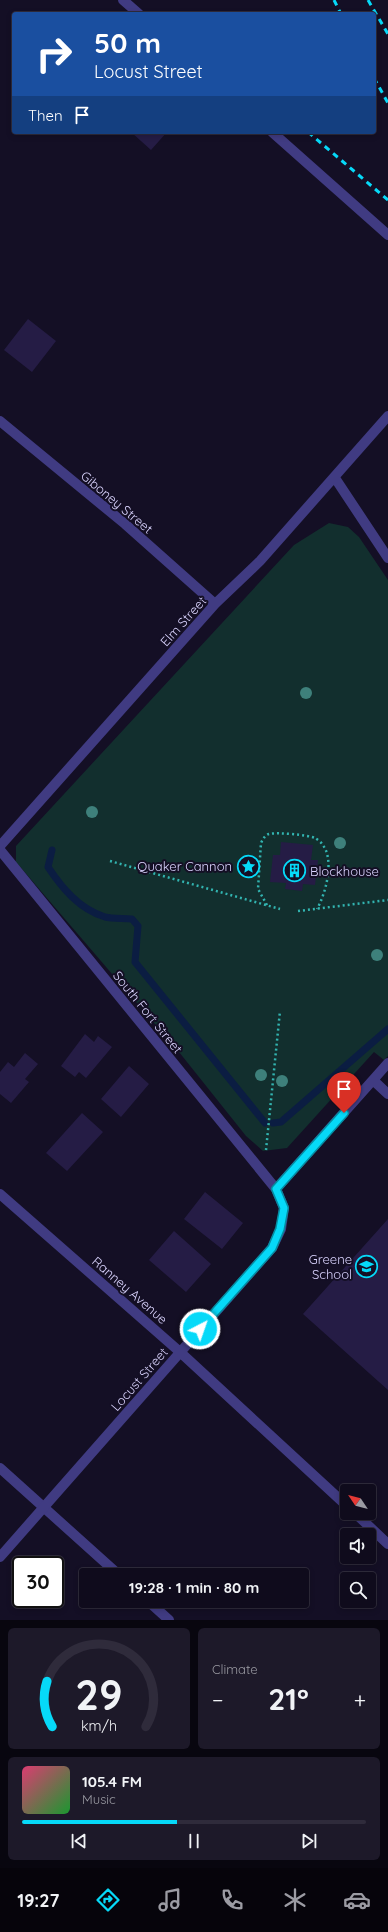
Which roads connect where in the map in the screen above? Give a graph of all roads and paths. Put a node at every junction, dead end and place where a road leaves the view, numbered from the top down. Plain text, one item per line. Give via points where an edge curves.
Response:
1 (123, 0) edge
2 (136, 12) edge
3 (274, 134) edge
4 (388, 234) edge
5 (388, 416) edge
6 (0, 421) edge
7 (335, 478) junction
8 (388, 558) edge
9 (215, 604) junction
10 (0, 846) edge
11 (0, 850) edge
12 (110, 861) dead end
13 (388, 900) edge
14 (267, 906) junction
15 (280, 909) dead end
16 (317, 909) junction
17 (298, 911) dead end
18 (280, 1011) dead end
19 (388, 1063) edge
20 (373, 1080) junction
21 (388, 1094) edge
22 (264, 1174) junction
23 (276, 1189) junction
24 (0, 1194) edge
25 (180, 1352) junction
26 (0, 1468) edge
27 (340, 1500) edge
28 (44, 1508) junction
29 (362, 1520) edge
30 (388, 1544) edge
31 (0, 1557) edge
32 (111, 1568) edge
33 (156, 1608) edge
34 (169, 1620) edge

1 - 2 street
3 - 4 street
5 - 7 street, Elm Street
6 - 9 street, Giboney Street via 125,524
7 - 8 street
7 - 9 street, Elm Street via 260,561
9 - 10 street, Elm Street
11 - 22 street, South Fort Street
12 - 14 path
13 - 16 path
14 - 15 path
14 - 16 path via 258,889 260,849 265,836 304,836 315,838 323,845 327,854 328,876 324,896
16 - 17 path
18 - 22 path
19 - 20 street
20 - 21 street
20 - 23 street
22 - 23 street, South Fort Street
23 - 25 street, Locust Street via 284,1208 280,1229 272,1248
24 - 25 street, Ranney Avenue
25 - 27 street, Ranney Avenue
25 - 28 street, Locust Street
26 - 28 street
28 - 31 street, Locust Street
28 - 32 street
29 - 30 street
33 - 34 street

